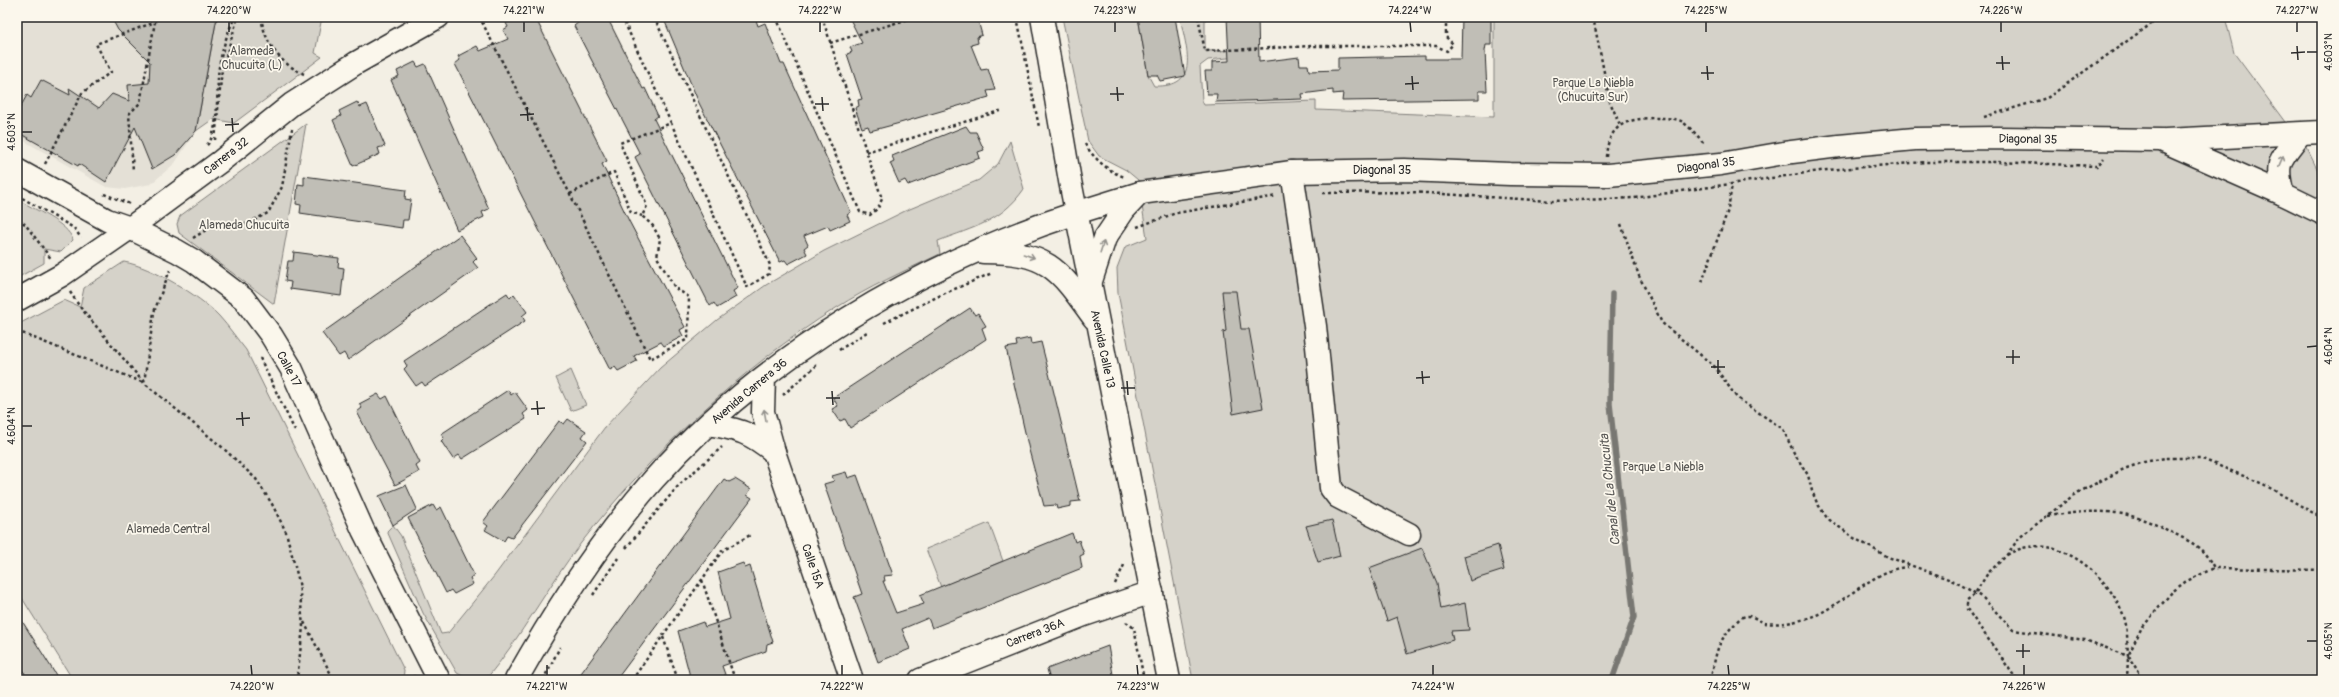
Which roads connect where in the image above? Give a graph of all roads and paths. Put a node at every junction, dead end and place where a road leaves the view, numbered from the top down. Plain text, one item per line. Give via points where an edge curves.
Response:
1 (236, 17) edge
2 (261, 17) edge
3 (438, 17) edge
4 (622, 17) edge
5 (654, 17) edge
6 (776, 17) edge
7 (822, 17) edge
8 (915, 17) edge
9 (1042, 17) edge
10 (1198, 17) edge
11 (1446, 17) edge
12 (1593, 17) edge
13 (2161, 17) edge
14 (482, 22) dead end
15 (830, 43) junction
16 (310, 76) dead end
17 (292, 104) junction
18 (1003, 110) dead end
19 (1981, 118) dead end
20 (671, 123) junction
21 (1620, 125) junction
22 (2322, 132) edge
23 (2300, 134) junction
24 (1082, 139) dead end
25 (2161, 140) junction
26 (201, 150) dead end
27 (209, 150) dead end
28 (866, 152) junction
29 (1726, 163) junction
30 (44, 166) dead end
31 (17, 170) edge
32 (134, 171) dead end
33 (1292, 172) junction
34 (1608, 175) junction
35 (1135, 186) junction
36 (570, 194) junction
37 (2283, 194) junction
38 (17, 195) edge
39 (137, 200) dead end
40 (1076, 213) junction
41 (2322, 213) edge
42 (642, 216) junction
43 (17, 220) edge
44 (107, 220) junction
45 (1148, 223) dead end
46 (1621, 224) dead end
47 (130, 228) junction
48 (1134, 228) dead end
49 (90, 244) junction
50 (976, 252) junction
51 (170, 262) junction
52 (999, 270) dead end
53 (176, 274) dead end
54 (62, 275) junction
55 (1702, 282) dead end
56 (1090, 284) junction
57 (17, 300) edge
58 (1098, 323) junction
59 (876, 326) dead end
60 (870, 330) dead end
61 (17, 331) edge
62 (838, 351) dead end
63 (258, 355) dead end
64 (825, 359) dead end
65 (764, 377) junction
66 (144, 383) junction
67 (763, 412) junction
68 (709, 424) junction
69 (742, 430) junction
70 (298, 437) dead end
71 (774, 452) junction
72 (2047, 516) junction
73 (2322, 518) edge
74 (752, 534) dead end
75 (1409, 534) dead end
76 (623, 551) dead end
77 (2006, 556) junction
78 (619, 558) dead end
79 (1911, 567) junction
80 (2214, 568) junction
81 (2322, 570) edge
82 (702, 579) junction
83 (1152, 592) junction
84 (1974, 595) junction
85 (592, 596) dead end
86 (303, 622) junction
87 (663, 637) junction
88 (563, 641) dead end
89 (2128, 656) junction
90 (411, 672) dead end
91 (297, 680) edge
92 (334, 680) edge
93 (415, 680) edge
94 (439, 680) edge
95 (516, 680) edge
96 (543, 680) edge
97 (632, 680) edge
98 (678, 680) edge
99 (735, 680) edge
100 (852, 680) edge
101 (920, 680) edge
102 (1169, 680) edge
103 (1710, 680) edge
104 (2017, 680) edge
105 (2127, 680) edge
106 (2144, 680) edge

1 - 26 path via 219,67 210,141
1 - 27 path via 222,69 216,138
2 - 16 path via 263,31 272,50 293,68
3 - 17 street, Carrera 32 via 356,63
4 - 20 path
5 - 20 path via 770,266 769,274 747,287
6 - 28 path via 860,212 870,216 882,199
7 - 15 path
8 - 15 path
9 - 40 street, Avenida Calle 13
10 - 11 path via 1205,51 1313,46 1436,46 1447,51 1453,44 1446,37
12 - 21 path via 1610,102
13 - 19 path via 2047,98
14 - 36 path
15 - 28 path
17 - 47 street, Carrera 32 via 221,161
17 - 51 path via 292,134 282,187 272,208 268,213 246,224 216,224
18 - 28 path
20 - 42 path via 620,143 647,206
21 - 29 path via 1652,118 1680,121
21 - 34 path via 1612,133 1607,146
22 - 23 street
23 - 25 street
37 -> 23 street via 2278,175 2279,162
24 - 35 path via 1096,159
25 - 29 street, Diagonal 35 via 1915,139 1838,146
25 - 37 street, Diagonal 35
29 - 34 street, Diagonal 35
29 - 55 path via 1732,185 1728,210
30 - 32 path via 82,93 111,72 96,44 155,22 140,103 129,114
31 - 44 street, Calle 17
33 - 34 street, Diagonal 35 via 1404,170
33 - 35 street, Diagonal 35
33 - 75 street via 1315,326 1331,488 1338,497
35 - 40 street, Diagonal 35
56 -> 35 street via 1105,238 1124,210
36 - 42 path via 614,172 631,212
36 - 42 path via 650,359 688,339 689,297 676,288 657,257 660,239 653,226
37 - 41 street, Diagonal 35
38 - 49 path via 74,228
39 - 44 path
40 - 50 street, Avenida Carrera 36
40 - 56 street, Avenida Calle 13
43 - 54 path via 25,224
44 - 47 street, Calle 17
44 - 49 path
45 - 48 path
46 - 79 path via 1639,276 1662,323 1715,367 1737,398 1783,429 1808,475 1817,503 1827,518 1854,538
47 - 49 street, Carrera 32
47 - 51 street, Calle 17
49 - 54 street, Carrera 32
50 -> 58 street via 1010,252 1028,255 1045,263 1058,273
50 - 65 street, Avenida Carrera 36 via 923,277 844,322
51 - 53 path
51 - 66 path via 154,312
51 - 94 street, Calle 17 via 194,261 244,299 271,335 291,368 363,530
52 - 59 path
54 - 57 street, Carrera 32
54 - 66 path via 80,307
56 - 58 street, Avenida Calle 13
58 - 83 street, Avenida Calle 13
60 - 62 path
61 - 66 path
63 - 70 path
64 - 67 path
65 - 67 street, Calle 15A
65 - 68 street, Avenida Carrera 36
66 - 86 path via 222,446 256,480 272,504 286,532 296,567
71 -> 67 street, Calle 15A
68 - 69 street
68 - 95 street, Avenida Carrera 36 via 655,478 604,540 552,618
69 - 71 street
69 - 76 path via 679,485
71 - 100 street, Calle 15A
72 - 73 path via 2075,494 2124,469 2165,458 2196,458 2263,484
72 - 77 path via 2019,538
72 - 80 path via 2098,510 2124,513 2149,520 2194,543 2206,553
74 - 82 path via 722,551
77 - 84 path via 1988,573
77 - 89 path via 2028,547 2054,547 2077,558 2116,598 2124,615
78 - 85 path
79 - 84 path via 1951,580
79 - 103 path via 1903,567 1880,576 1811,617 1771,623 1764,623 1750,616 1742,617 1725,634 1717,647
80 - 81 path
80 - 89 path via 2185,582 2172,592 2141,629
82 - 87 path
82 - 99 path
83 - 101 street, Carrera 36A via 1084,614
83 - 102 street, Avenida Calle 13
84 - 89 path via 1983,598 2013,630 2085,640
84 - 104 path via 1967,600 1967,609
86 - 91 path
86 - 92 path
87 - 97 path
87 - 98 path
88 - 96 path
89 - 105 path
89 - 106 path
90 - 93 path

